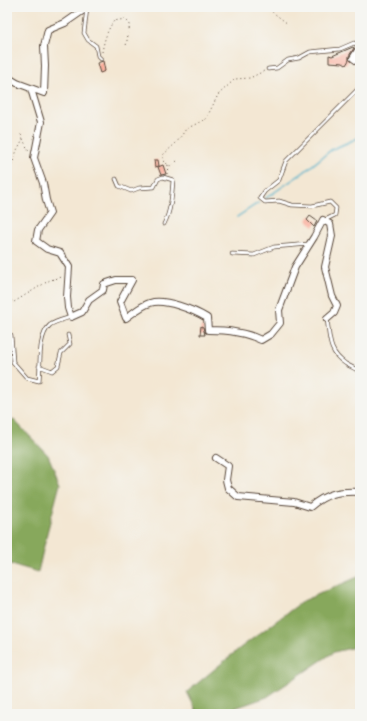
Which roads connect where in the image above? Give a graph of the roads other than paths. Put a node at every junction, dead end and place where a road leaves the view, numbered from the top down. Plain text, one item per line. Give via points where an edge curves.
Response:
1 (88, 7) edge
2 (360, 47) edge
3 (101, 59) road end
4 (360, 63) edge
5 (268, 69) road end
6 (7, 77) edge
7 (360, 86) edge
8 (31, 89) junction
9 (116, 179) dead end
10 (323, 220) junction
11 (164, 224) dead end
12 (310, 243) junction
13 (232, 254) dead end
14 (71, 318) junction
15 (327, 319) joint
16 (68, 335) dead end
17 (7, 337) edge
18 (39, 366) junction
19 (360, 372) edge
20 (360, 392) edge
21 (360, 397) edge
22 (216, 458) dead end
23 (360, 492) edge

1 - 3 lane via 84,33 96,46
1 - 8 street via 48,30 44,46 44,94
2 - 4 street via 353,58
2 - 5 lane via 354,43 340,48 310,52 288,60 277,68
6 - 8 street
7 - 10 lane via 286,161 279,180 260,198 265,202 279,201 292,205 312,206 330,202 336,208 335,215
8 - 14 street via 41,122 34,158 50,213 38,230 36,241 47,249 60,253 69,267 67,297
9 - 11 lane via 119,186 131,191 154,187 163,176 173,180 172,196
10 - 12 street
10 - 15 street via 330,224 332,236 326,267 332,296 337,306
12 - 13 lane via 274,247 254,255
12 - 14 street via 295,267 279,310 280,323 271,334 261,340 226,330 208,330 207,318 161,301 149,303 126,318 120,302 132,280 116,280 104,284 103,290 89,300 82,312
14 - 18 lane via 51,325 44,333
15 - 19 lane via 329,343 335,355
16 - 18 lane via 70,344 61,353 58,366 52,371
17 - 18 lane via 11,335 13,362 27,378 39,381
20 - 21 lane
22 - 23 street via 228,466 228,488 238,497 294,502 310,508 319,499 333,493

